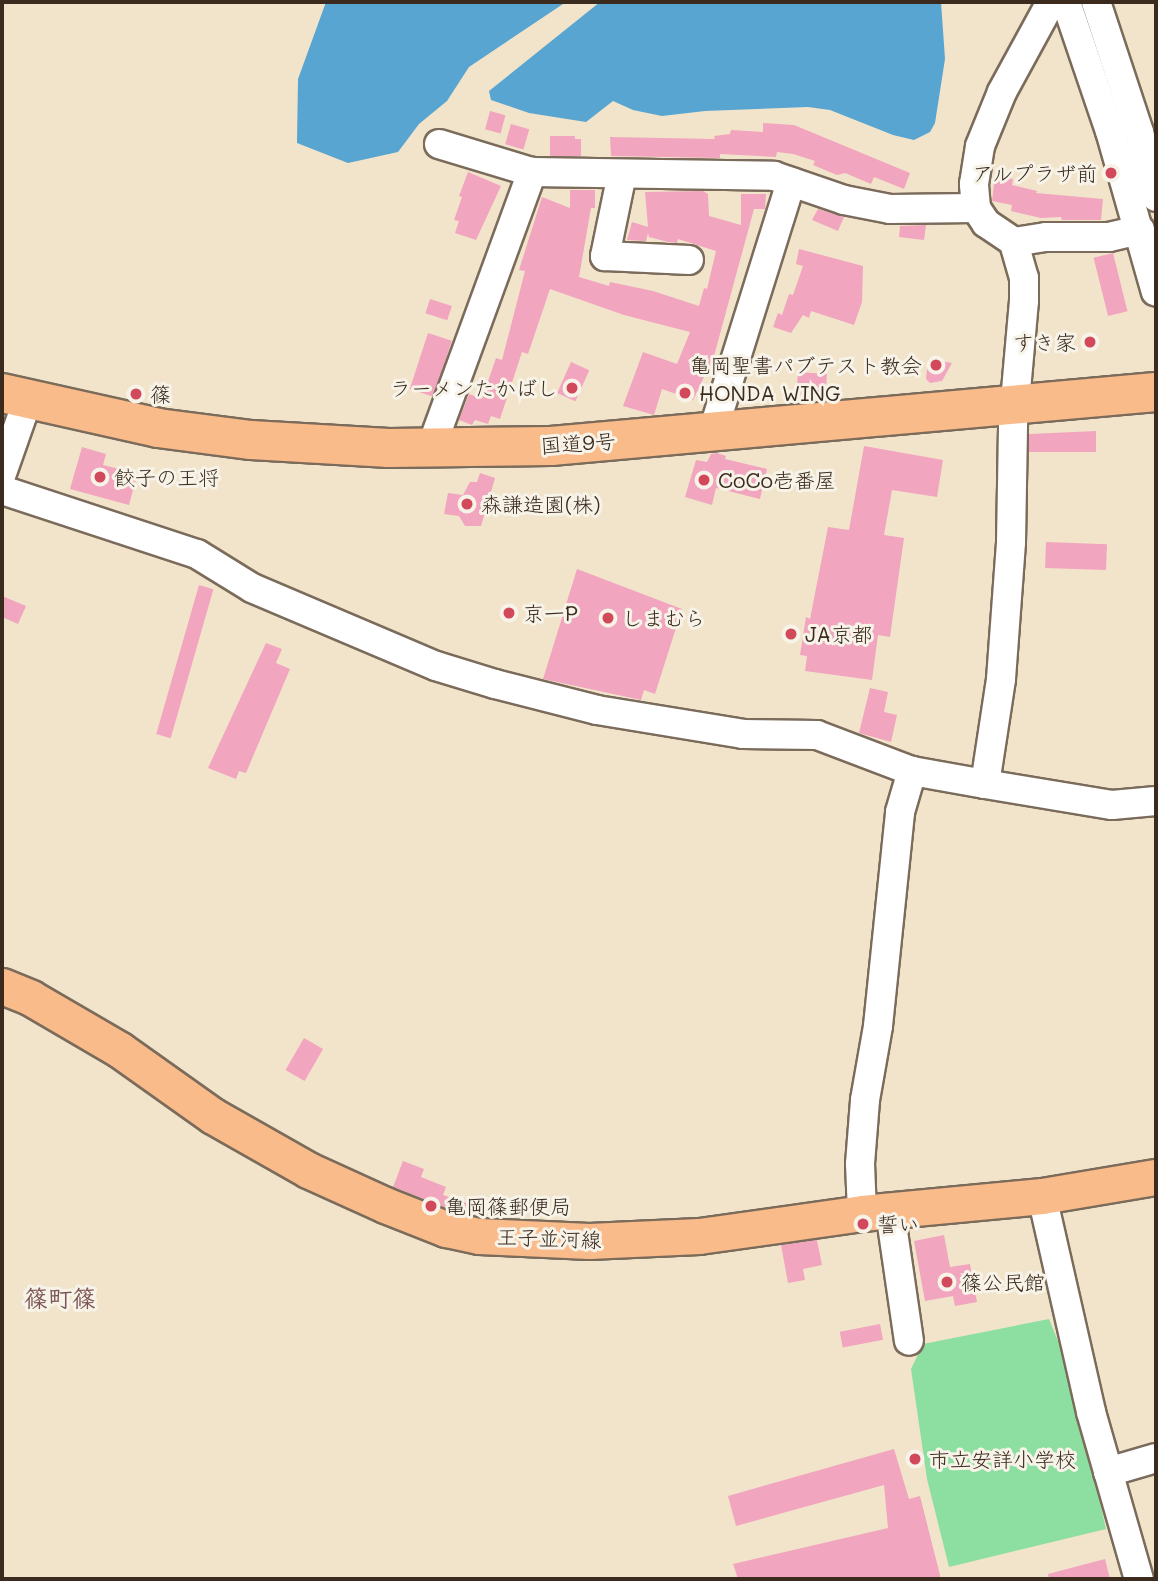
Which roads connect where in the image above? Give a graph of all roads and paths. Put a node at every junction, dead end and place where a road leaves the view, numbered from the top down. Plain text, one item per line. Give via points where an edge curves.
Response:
1 (1051, 2) edge
2 (1066, 2) edge
3 (1096, 2) edge
4 (439, 144) dead end
5 (532, 172) junction
6 (622, 174) junction
7 (791, 182) junction
8 (1156, 197) edge
9 (975, 208) junction
10 (1140, 230) junction
11 (1014, 242) junction
12 (689, 260) dead end
13 (1156, 292) edge
14 (1156, 392) edge
15 (15, 396) edge
16 (1016, 406) junction
17 (713, 432) junction
18 (431, 448) junction
19 (2, 473) edge
20 (2, 490) edge
21 (912, 771) junction
22 (985, 784) junction
23 (1156, 801) edge
24 (2, 986) edge
25 (1156, 1177) edge
26 (1042, 1196) junction
27 (876, 1212) junction
28 (909, 1341) dead end
29 (1156, 1458) edge
30 (1108, 1472) junction
31 (1139, 1579) edge

1 - 9 street via 1002,92 980,146
2 - 10 street
3 - 8 street
4 - 5 street
5 - 6 street
5 - 18 street
6 - 7 street via 774,176
6 - 12 street via 605,256
7 - 9 street via 890,209
7 - 17 street
9 - 11 street via 986,223
10 - 11 street via 1110,237
10 - 13 street
11 - 16 street via 1024,278
14 - 16 highway, 国道9号
15 - 18 highway, 国道9号 via 158,428 237,438 351,448
15 - 19 street
16 - 17 highway, 国道9号
16 - 22 street via 1001,678
17 - 18 highway, 国道9号 via 551,446
20 - 21 street via 197,554 252,588 436,666 597,710 743,734 817,735
21 - 22 street
21 - 27 street via 900,812 878,1026 865,1100 860,1164
22 - 23 street via 1112,805
24 - 27 main road, 王子並河線 via 120,1050 213,1116 308,1170 446,1229 479,1236 589,1241 699,1236
25 - 26 main road, 王子並河線
26 - 27 main road, 王子並河線
26 - 30 street
27 - 28 street
29 - 30 street
30 - 31 street

